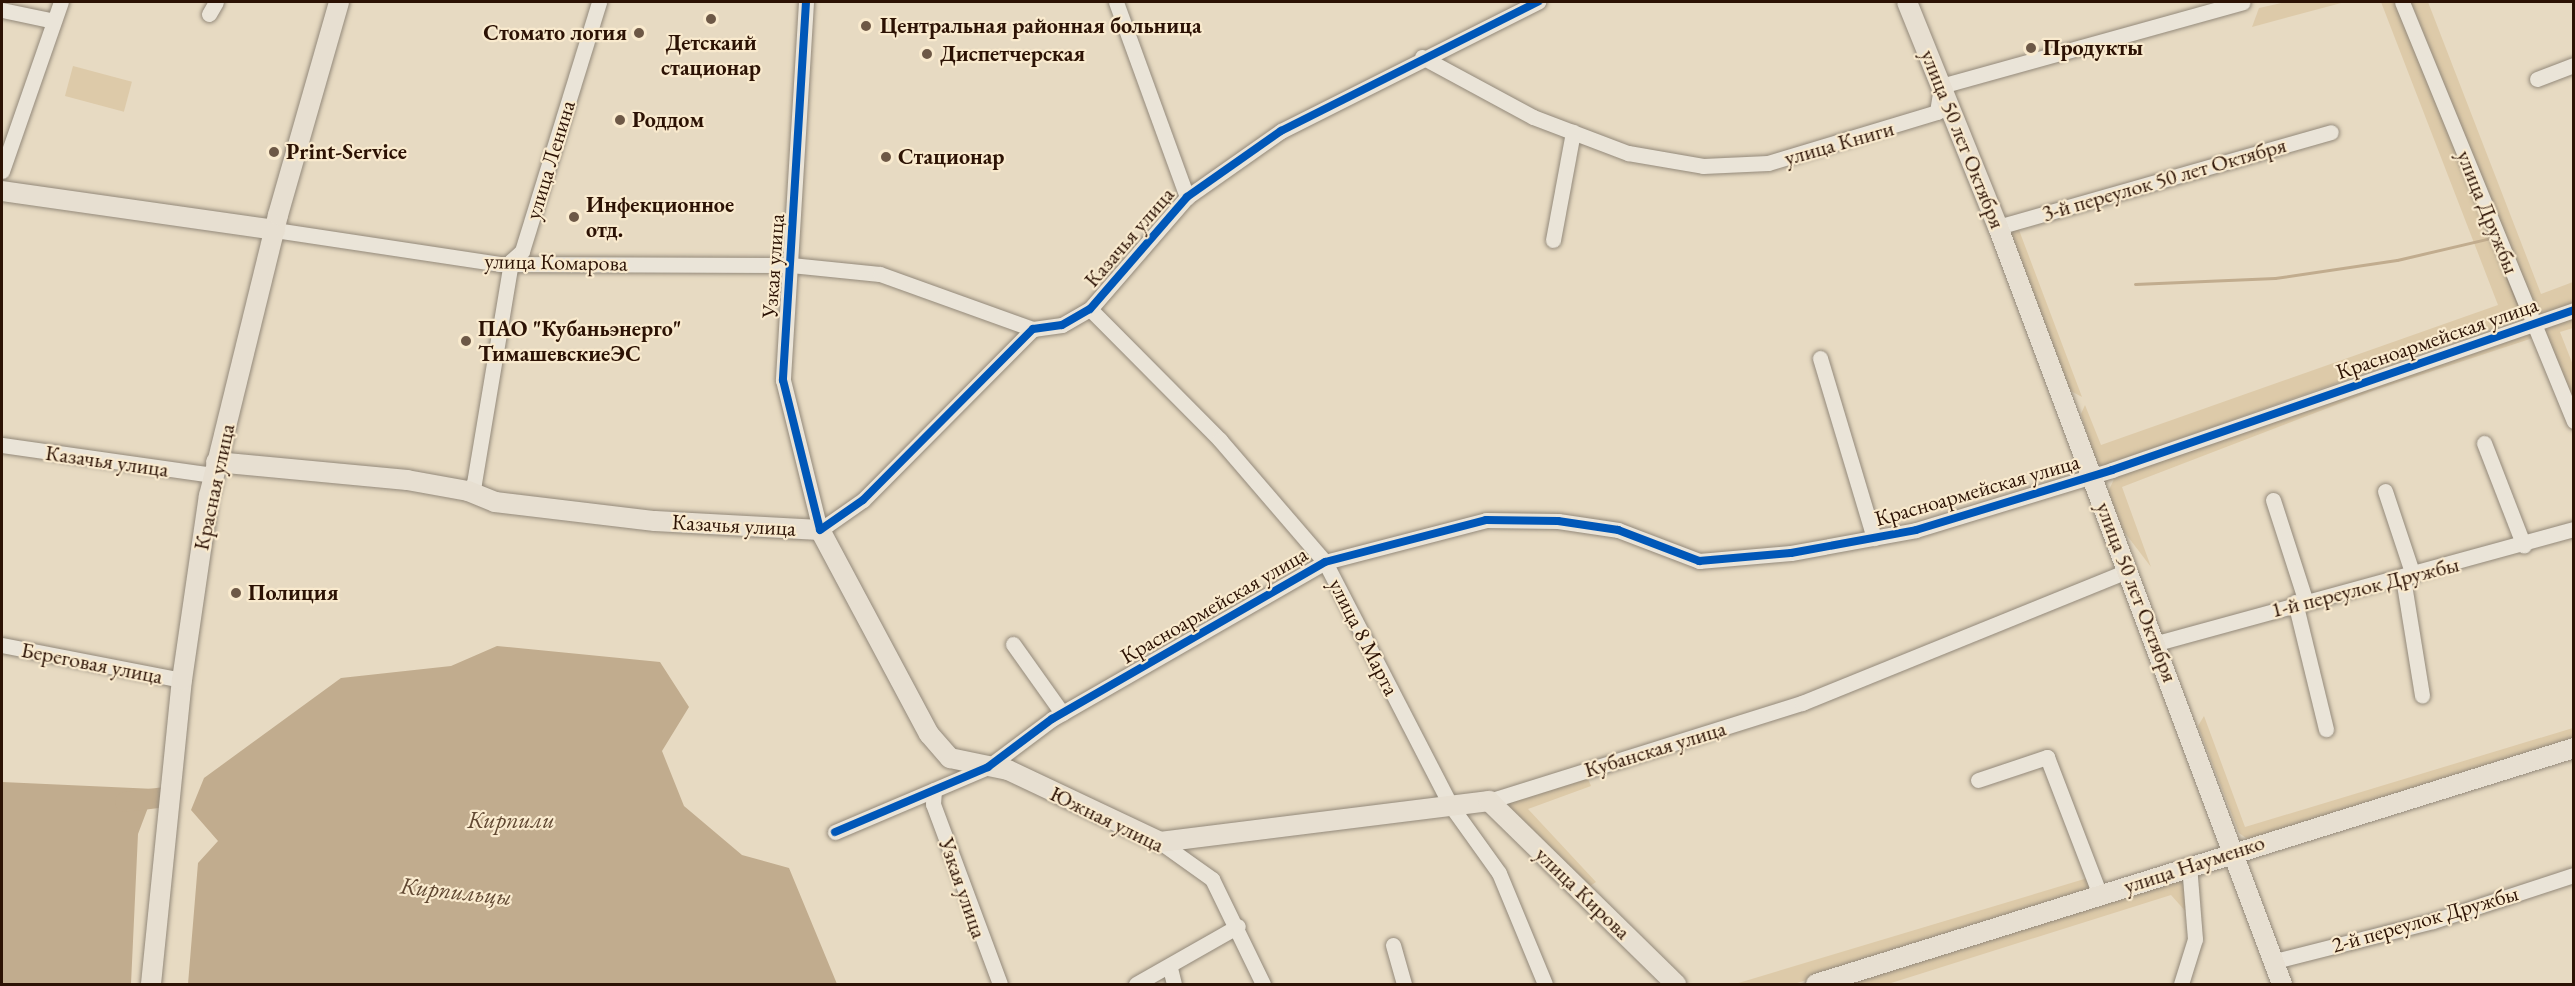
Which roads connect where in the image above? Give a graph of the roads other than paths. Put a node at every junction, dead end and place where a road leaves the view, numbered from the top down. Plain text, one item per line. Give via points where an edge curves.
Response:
1 (61, 2) edge
2 (339, 2) edge
3 (599, 2) edge
4 (806, 2) edge
5 (1116, 2) edge
6 (1538, 2) edge
7 (1907, 2) edge
8 (2243, 2) edge
9 (2402, 2) edge
10 (2, 10) edge
11 (54, 21) junction
12 (1422, 57) junction
13 (2574, 65) edge
14 (2537, 79) dead end
15 (1941, 86) junction
16 (1574, 132) junction
17 (2331, 132) dead end
18 (2, 171) edge
19 (2, 191) edge
20 (1187, 197) junction
21 (1998, 227) junction
22 (275, 230) junction
23 (1553, 240) dead end
24 (511, 261) junction
25 (791, 265) junction
26 (1090, 309) junction
27 (2574, 310) edge
28 (2533, 324) junction
29 (1033, 330) junction
30 (1820, 358) dead end
31 (2574, 421) edge
32 (2484, 443) dead end
33 (2, 445) edge
34 (214, 469) junction
35 (2093, 476) junction
36 (468, 491) junction
37 (2385, 491) dead end
38 (2273, 500) dead end
39 (2574, 529) edge
40 (819, 530) junction
41 (1874, 538) junction
42 (2524, 546) junction
43 (1325, 562) junction
44 (2127, 571) junction
45 (2408, 576) junction
46 (2300, 601) junction
47 (2157, 643) junction
48 (1013, 644) dead end
49 (2, 645) edge
50 (182, 680) junction
51 (2422, 695) dead end
52 (1062, 713) junction
53 (2326, 729) dead end
54 (2574, 748) edge
55 (988, 766) junction
56 (1978, 780) dead end
57 (934, 790) junction
58 (1489, 801) junction
59 (1451, 806) junction
60 (835, 832) dead end
61 (1160, 842) junction
62 (2234, 850) junction
63 (2190, 865) junction
64 (2574, 875) edge
65 (2100, 895) junction
66 (1238, 927) junction
67 (1392, 945) dead end
68 (2275, 961) junction
69 (1170, 968) junction
70 (151, 984) edge
71 (1000, 984) edge
72 (1136, 984) edge
73 (1174, 984) edge
74 (1263, 984) edge
75 (1404, 984) edge
76 (1545, 984) edge
77 (1676, 984) edge
78 (1816, 984) edge
79 (2181, 984) edge
80 (2282, 984) edge

1 - 11 street
2 - 22 main road, Красная улица
3 - 24 street, улица Ленина via 522,251
4 - 25 street, Узкая улица
5 - 20 street
6 - 12 street, Казачья улица
7 - 15 main road, улица 50 лет Октября
8 - 15 street
9 - 28 street, улица Дружбы
10 - 11 street
11 - 18 street
12 - 16 street, улица Книги via 1441,72 1488,88 1533,117
12 - 20 street, Казачья улица via 1281,131
13 - 14 street
15 - 16 street, улица Книги via 1937,112 1768,163 1703,166 1628,153
15 - 21 main road, улица 50 лет Октября
16 - 23 street
17 - 21 street, 3-й переулок 50 лет Октября
19 - 22 main road, улица Комарова
20 - 26 street, Казачья улица
21 - 35 main road, улица 50 лет Октября
22 - 24 street, улица Комарова via 490,263
22 - 34 main road, Красная улица
24 - 25 street, улица Комарова
24 - 36 street, улица Ленина via 474,483
25 - 29 street, улица Комарова via 879,274
25 - 40 street, Узкая улица via 783,380
26 - 29 street, Казачья улица via 1062,325
26 - 43 street, улица 8 Марта via 1220,440
27 - 28 street, Красноармейская улица
28 - 31 street, улица Дружбы
28 - 35 street, Красноармейская улица
29 - 40 street, Казачья улица via 863,500
30 - 41 street, Красноармейская улица
32 - 42 street
33 - 34 street, Казачья улица
34 - 36 main road, Казачья улица via 315,469
34 - 50 main road, Красная улица
35 - 41 street, Красноармейская улица
35 - 44 main road, улица 50 лет Октября
36 - 40 main road, Казачья улица via 495,502 655,521
37 - 45 street
38 - 46 street
39 - 42 street, 1-й переулок Дружбы
40 - 55 main road, Узкая улица via 929,734 950,758
41 - 43 street, Красноармейская улица via 1791,554 1699,561 1618,531 1558,521 1486,520
42 - 45 street, 1-й переулок Дружбы
43 - 52 street, Красноармейская улица
43 - 59 street, улица 8 Марта
44 - 47 main road, улица 50 лет Октября
44 - 58 street, Кубанская улица via 1802,703
45 - 46 street, 1-й переулок Дружбы
45 - 51 street
46 - 47 street, 1-й переулок Дружбы
46 - 53 street
47 - 62 main road, улица 50 лет Октября
48 - 52 street
49 - 50 street, Береговая улица
50 - 70 main road, Красная улица
52 - 55 street, Красноармейская улица
54 - 62 main road, улица Науменко
55 - 57 street, Красноармейская улица
55 - 61 main road, Южная улица via 1008,770
56 - 65 street via 2047,757
57 - 60 street, Красноармейская улица
57 - 71 street, Узкая улица via 933,804
58 - 59 main road, Кубанская улица
58 - 77 main road, улица Кирова
59 - 61 main road, Кубанская улица
59 - 76 street, улица 8 Марта via 1499,873
61 - 66 street, Южная улица via 1212,879
62 - 63 main road, улица Науменко
62 - 68 main road, улица 50 лет Октября
63 - 65 main road, улица Науменко
63 - 79 street via 2194,939
64 - 68 street, 2-й переулок Дружбы via 2433,921
65 - 78 main road, улица Науменко
66 - 69 street
66 - 74 street, Южная улица
67 - 75 street
68 - 80 main road, улица 50 лет Октября
69 - 72 street
69 - 73 street

